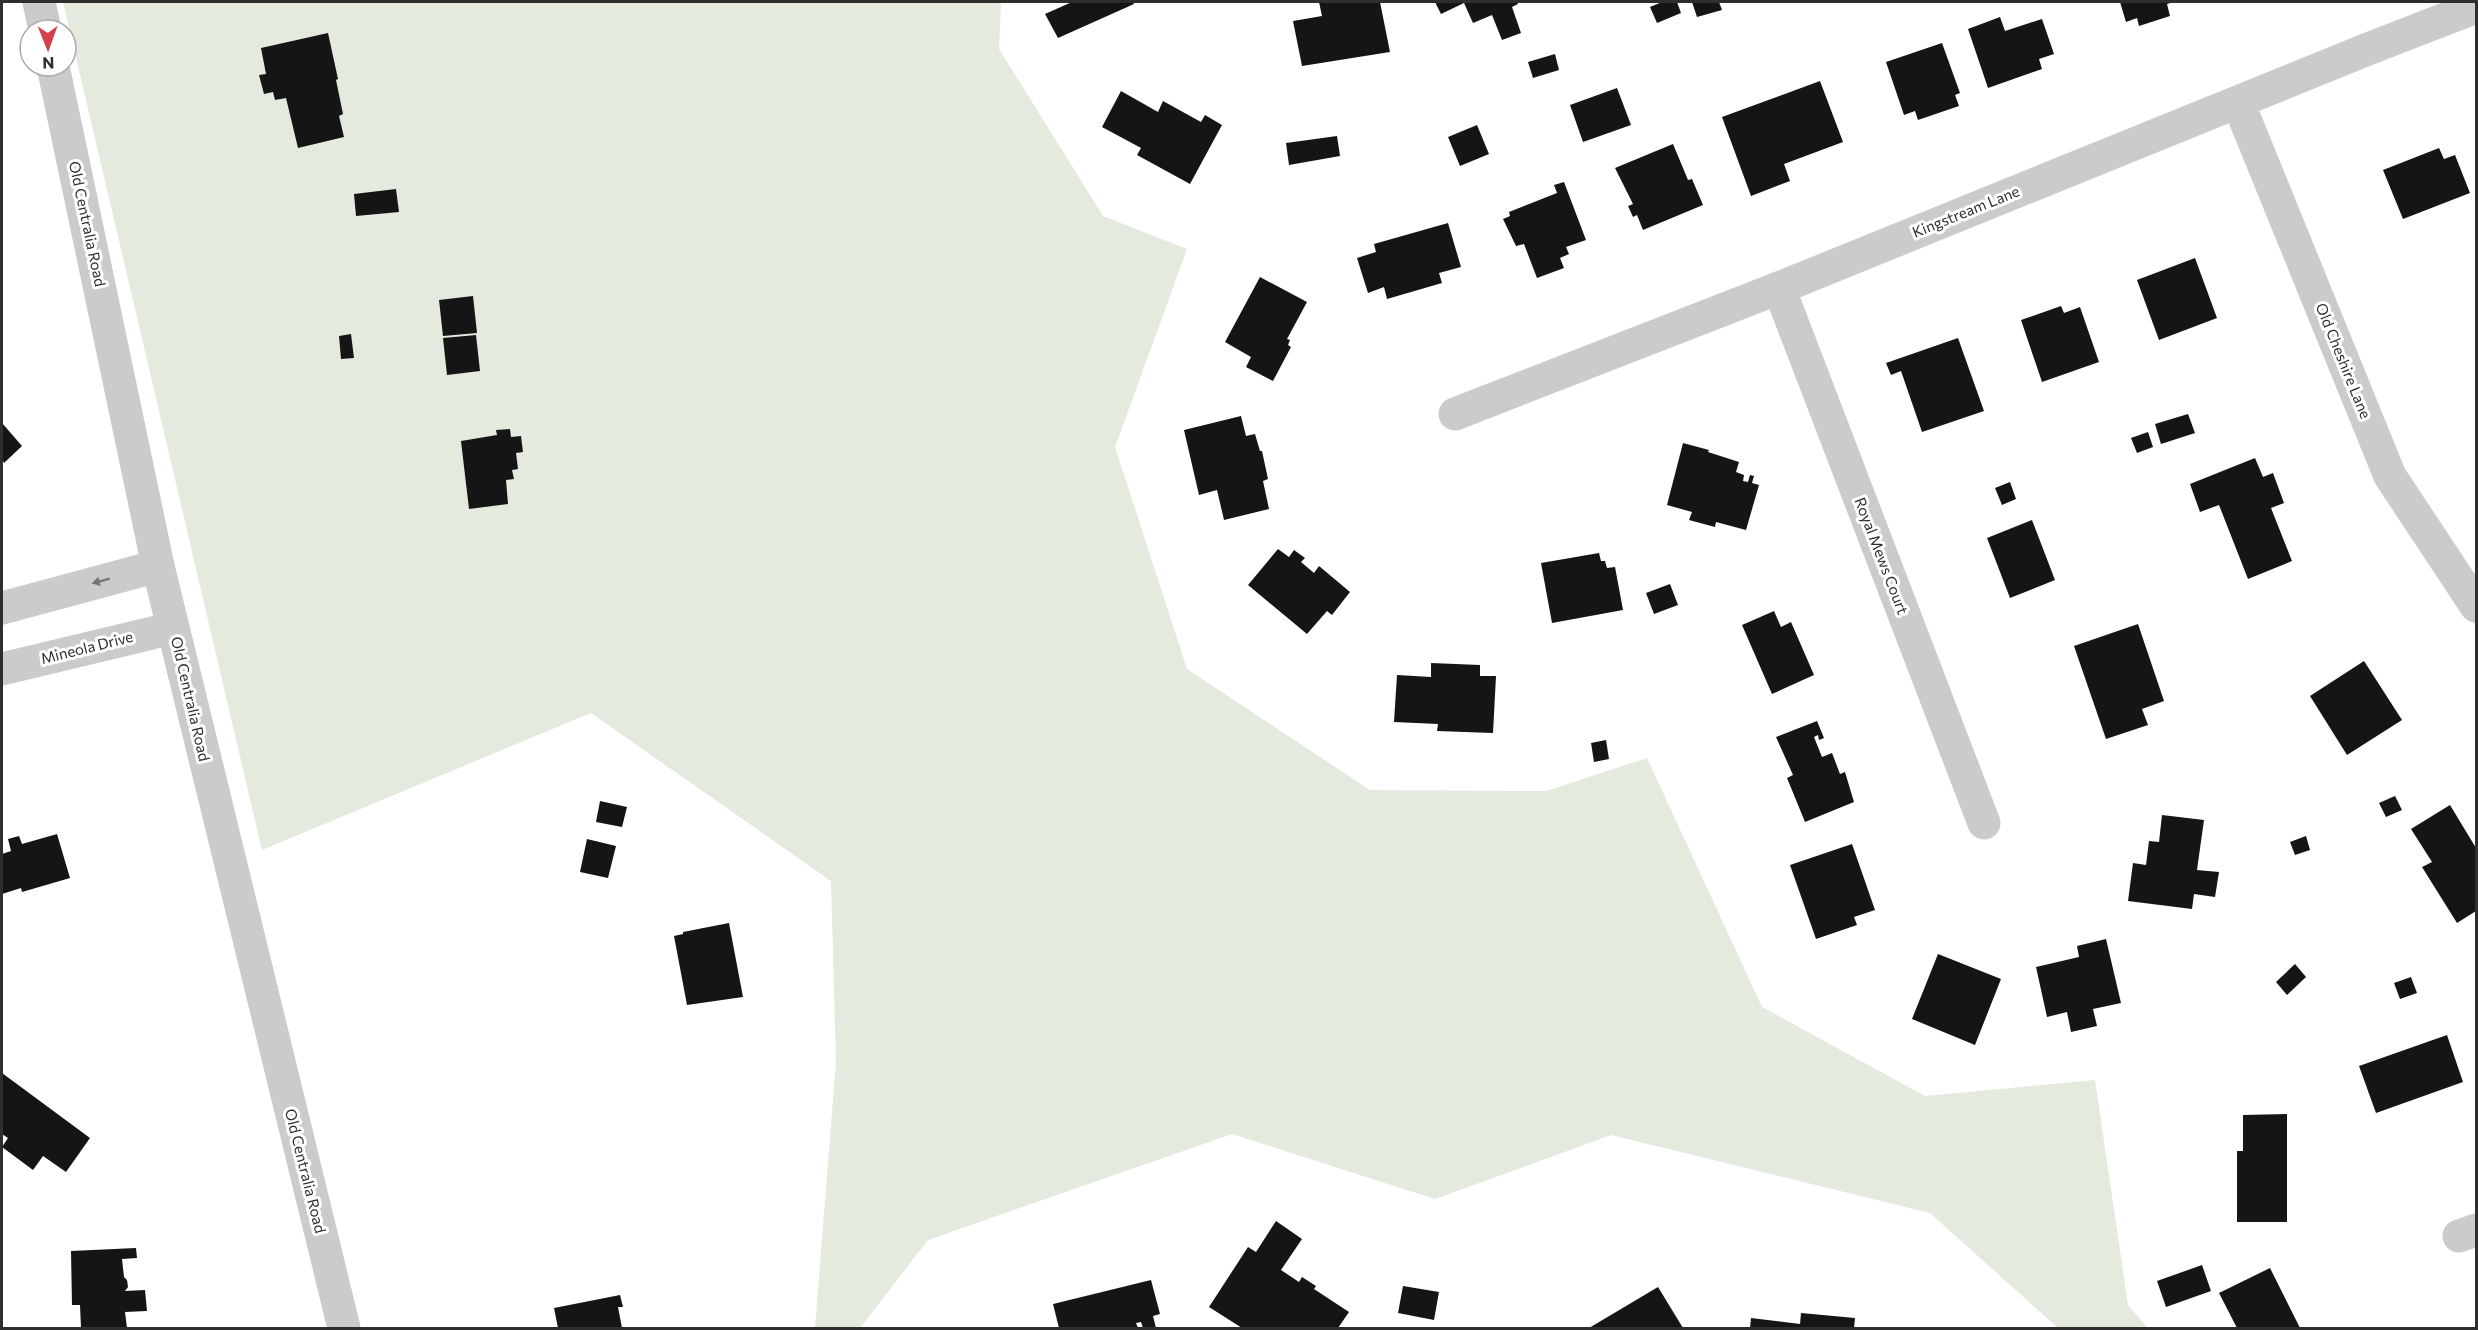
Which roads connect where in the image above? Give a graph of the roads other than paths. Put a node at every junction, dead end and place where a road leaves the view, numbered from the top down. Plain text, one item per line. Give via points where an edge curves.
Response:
1 (39, 2) edge
2 (2476, 7) edge
3 (42, 18) edge
4 (56, 78) edge
5 (2238, 102) junction
6 (1779, 288) junction
7 (1455, 414) dead end
8 (158, 566) junction
9 (2476, 606) edge
10 (2, 608) edge
11 (173, 628) junction
12 (2, 669) edge
13 (1984, 823) dead end
14 (344, 1329) edge

1 - 3 street
2 - 5 street, Kingstream Lane
4 - 8 street, Old Centralia Road
5 - 6 street, Kingstream Lane
5 - 9 street, Old Cheshire Lane via 2390,476
6 - 7 street, Kingstream Lane
6 - 13 street, Royal Mews Court
8 -> 10 street
8 - 11 street, Old Centralia Road
11 - 12 street, Mineola Drive
11 - 14 street, Old Centralia Road

